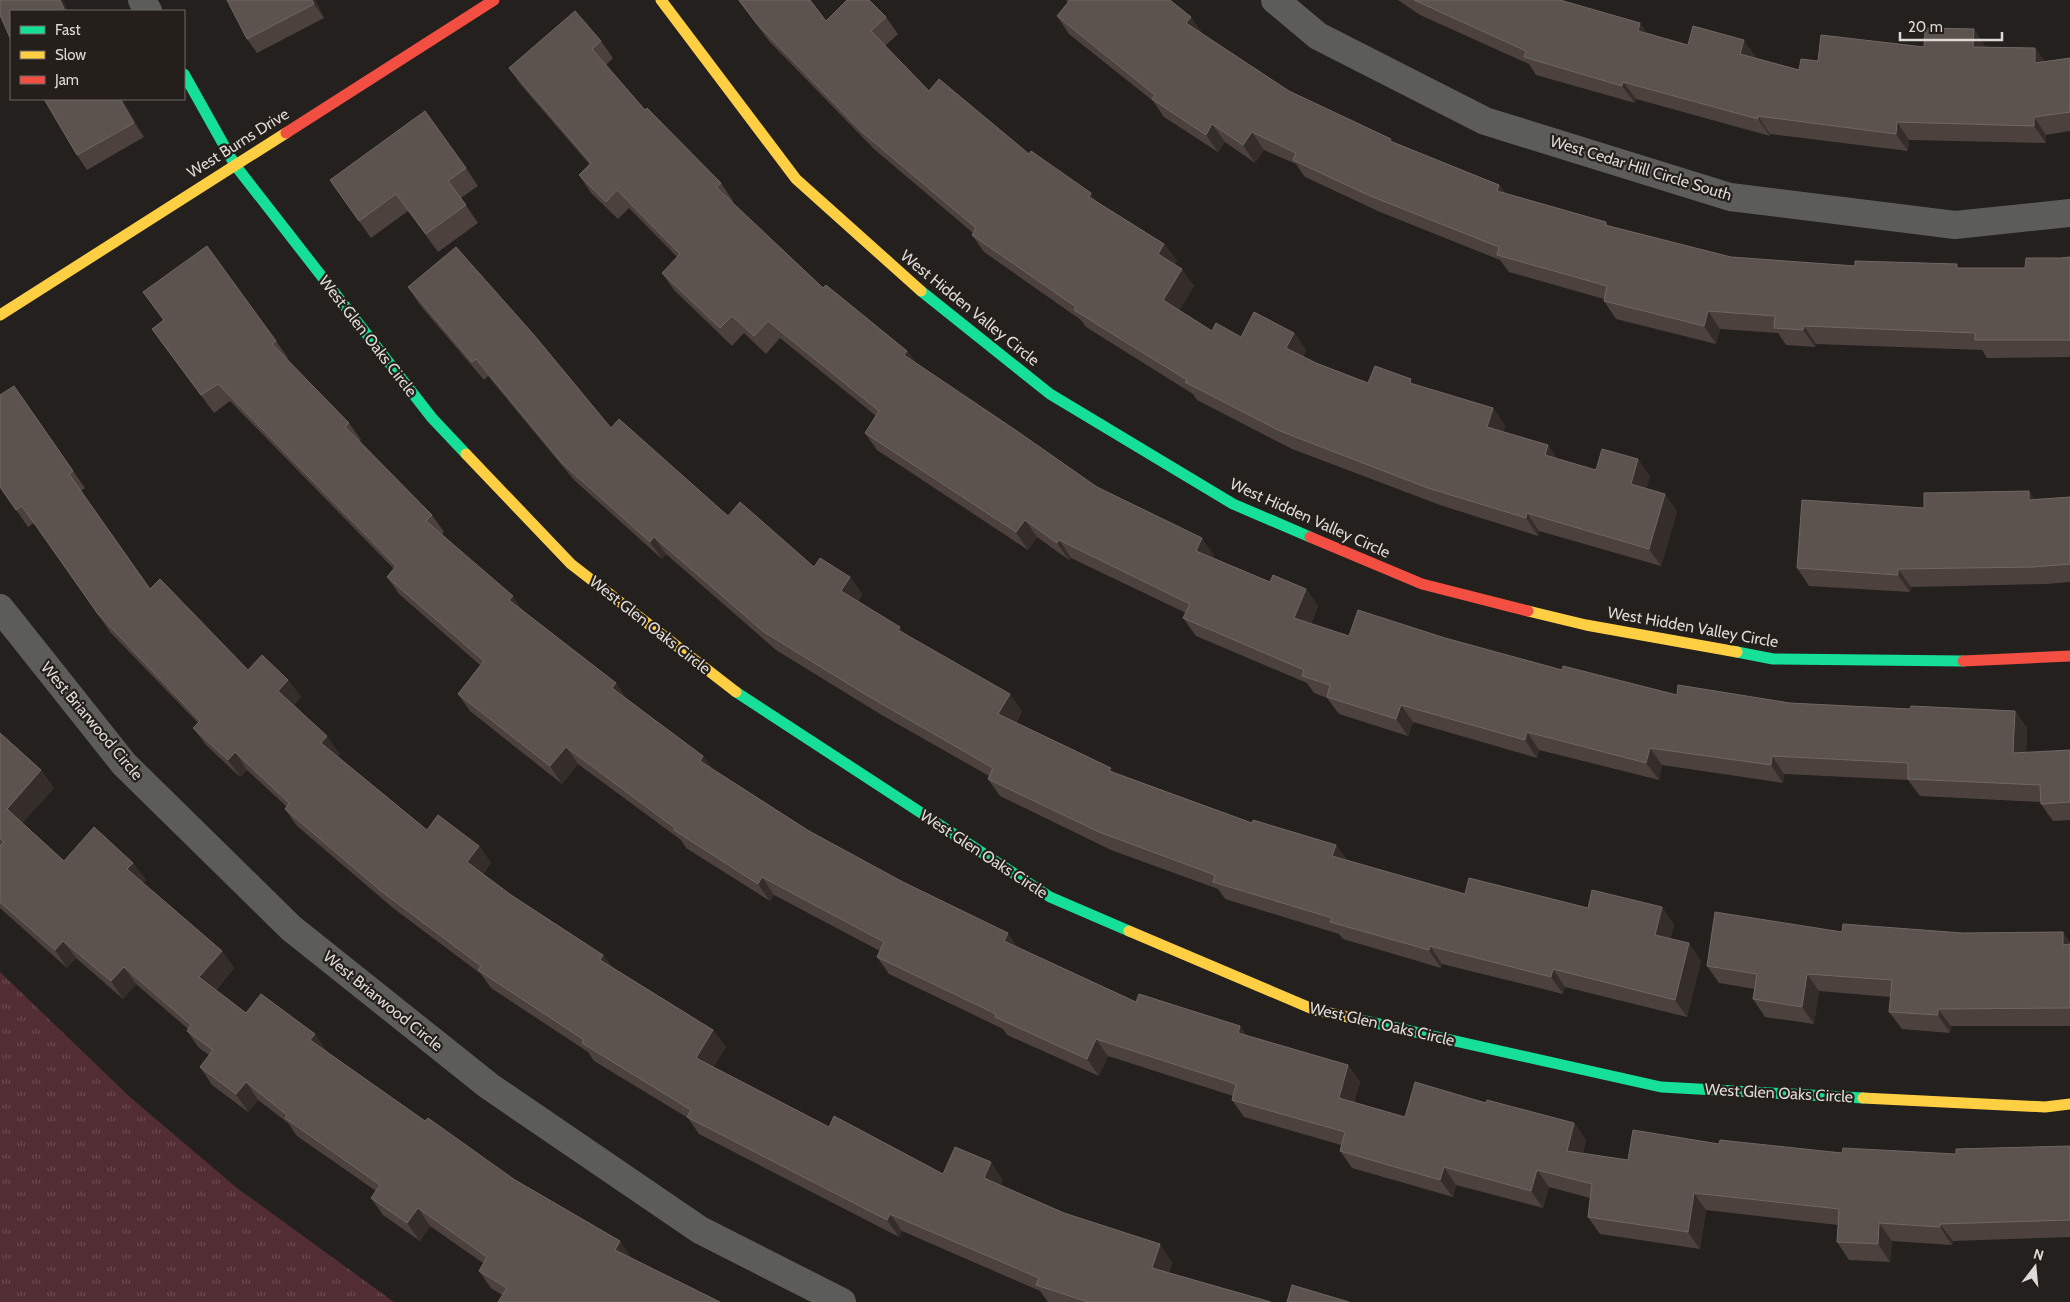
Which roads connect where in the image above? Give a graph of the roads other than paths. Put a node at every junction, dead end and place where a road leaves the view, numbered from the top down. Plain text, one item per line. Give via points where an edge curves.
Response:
1 (494, 0) edge
2 (662, 0) edge
3 (1275, 0) edge
4 (185, 76) edge
5 (234, 165) junction
6 (2070, 213) edge
7 (0, 315) edge
8 (0, 608) edge
9 (2070, 656) edge
10 (2070, 1104) edge
11 (842, 1302) edge

1 - 5 street, West Burns Drive
2 - 9 street, West Hidden Valley Circle via 796,179 916,287 1050,394 1233,504 1422,584 1586,625 1754,656 1948,662
3 - 6 street, West Cedar Hill Circle South via 1318,36 1485,120 1730,197 1955,225
4 - 5 street, West Glen Oaks Circle
5 - 7 street, West Burns Drive
5 - 10 street, West Glen Oaks Circle via 432,418 572,564 743,697 1050,897 1315,1010 1661,1087 2045,1107
8 - 11 street, West Briarwood Circle via 124,764 291,928 489,1086 692,1225

